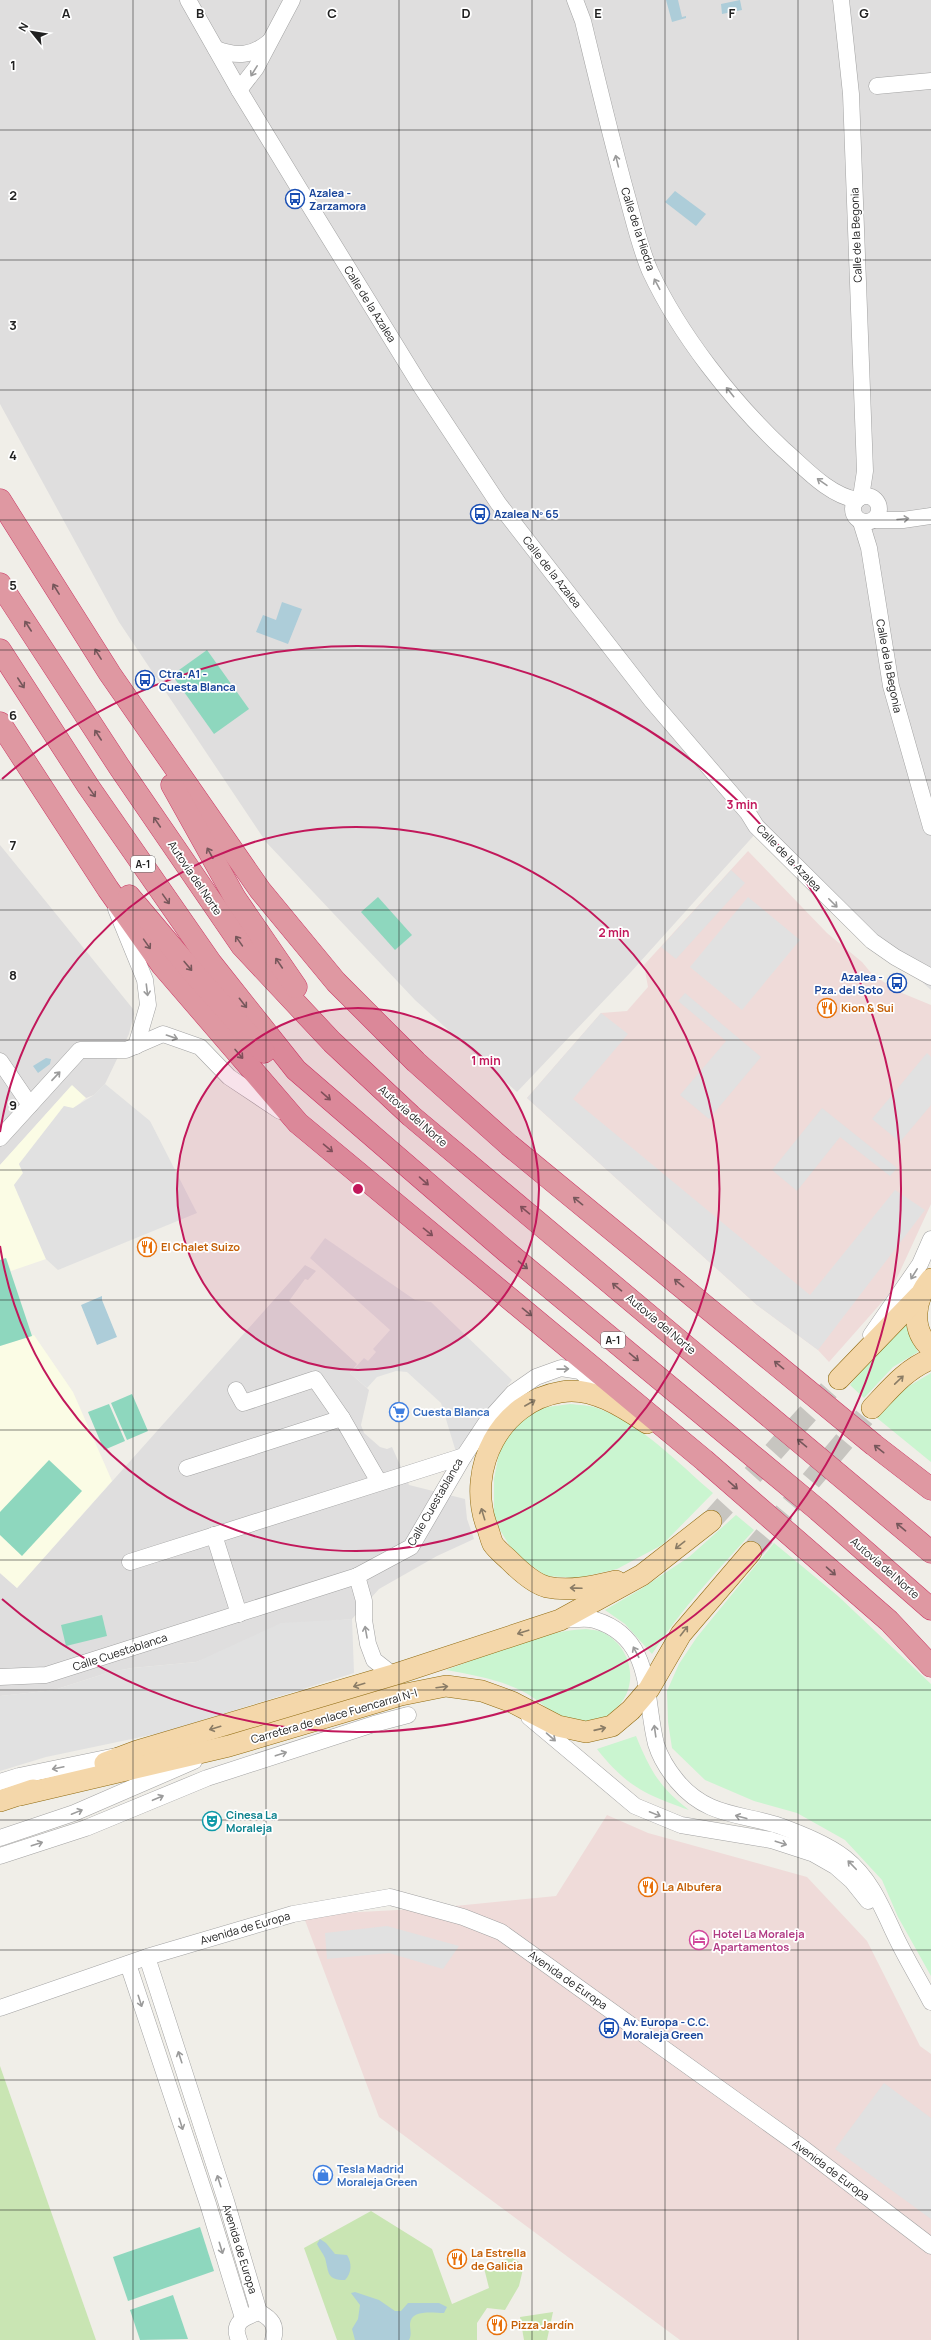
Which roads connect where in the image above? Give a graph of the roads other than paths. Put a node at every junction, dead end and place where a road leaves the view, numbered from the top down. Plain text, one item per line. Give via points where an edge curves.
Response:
1 (188, 0) edge
2 (292, 0) edge
3 (575, 0) edge
4 (841, 0) edge
5 (269, 42) junction
6 (216, 49) junction
7 (931, 80) edge
8 (876, 86) dead end
9 (239, 90) junction
10 (863, 498) junction
11 (0, 500) edge
12 (931, 516) edge
13 (869, 521) junction
14 (0, 584) edge
15 (0, 650) edge
16 (110, 674) junction
17 (0, 709) edge
18 (0, 723) edge
19 (931, 827) edge
20 (108, 889) junction
21 (931, 977) edge
22 (332, 1042) junction
23 (136, 1046) junction
24 (0, 1061) edge
25 (296, 1070) junction
26 (30, 1105) junction
27 (298, 1123) junction
28 (0, 1138) edge
29 (931, 1239) edge
30 (931, 1279) edge
31 (919, 1296) junction
32 (931, 1348) edge
33 (931, 1359) edge
34 (839, 1379) joint
35 (236, 1390) dead end
36 (619, 1404) junction
37 (872, 1408) tunnel mouth
38 (342, 1418) junction
39 (464, 1456) junction
40 (704, 1460) junction
41 (187, 1468) dead end
42 (910, 1473) junction
43 (379, 1482) junction
44 (931, 1489) edge
45 (931, 1493) edge
46 (711, 1521) tunnel mouth
47 (214, 1535) junction
48 (751, 1552) tunnel mouth
49 (931, 1552) edge
50 (130, 1562) dead end
51 (642, 1575) junction
52 (357, 1576) junction
53 (931, 1609) edge
54 (239, 1614) junction
55 (560, 1620) junction
56 (931, 1666) edge
57 (393, 1675) junction
58 (0, 1677) edge
59 (649, 1689) junction
60 (512, 1702) junction
61 (408, 1715) dead end
62 (229, 1746) junction
63 (137, 1751) junction
64 (0, 1782) edge
65 (20, 1795) junction
66 (0, 1801) edge
67 (0, 1838) edge
68 (0, 1856) edge
69 (894, 1933) junction
70 (147, 1957) junction
71 (128, 1964) junction
72 (931, 2002) edge
73 (0, 2008) edge
74 (931, 2246) edge
75 (259, 2312) junction
76 (243, 2318) junction
77 (239, 2340) edge
78 (274, 2340) edge

1 - 6 street, Calle de la Azalea
2 - 5 street
10 -> 3 street, Calle de la Hiedra via 841,495 818,480 754,421 720,380 672,312 650,270 635,225 583,21
4 - 10 street, Calle de la Begonia via 851,94 865,470
5 - 6 street via 245,55
5 -> 9 street via 252,75
6 - 9 street, Calle de la Azalea
7 - 8 street
9 -> 21 street, Calle de la Azalea via 420,385 498,503 652,701 748,813 756,826 872,941
10 - 13 street via 853,512 856,518
10 - 13 street via 879,506 878,514
16 -> 11 highway
13 -> 12 street
13 - 19 street, Calle de la Begonia via 869,548 891,686
22 -> 14 highway, Autovía del Norte via 242,946 120,768
15 -> 25 highway, Autovía del Norte / A-1 via 88,786 211,963
22 -> 16 highway via 235,898
42 -> 16 highway via 509,1145 416,1062 336,982 260,890
17 -> 25 highway via 125,892 266,1053
18 - 20 highway
20 -> 23 street via 145,980 148,1005
20 -> 27 highway via 162,965
49 -> 22 highway, Autovía del Norte via 411,1116
26 -> 23 street via 80,1050 126,1050
23 -> 27 street via 163,1034 200,1047 229,1077
24 - 26 street
25 -> 53 highway, Autovía del Norte / A-1 via 507,1252 818,1510
26 - 28 street
27 -> 40 highway
29 -> 34 street via 920,1264 903,1291
30 - 31 main road
31 - 32 main road via 916,1313 919,1330
31 - 34 main road
37 -> 33 main road via 900,1378 919,1364
35 - 38 street via 244,1402 315,1379
39 -> 36 street via 486,1424 513,1393 536,1377 561,1368 580,1371
36 - 40 main road, Carretera de enlace Fuencarral N-I
51 -> 36 main road, Carretera de enlace Fuencarral N-I via 585,1588 547,1587 518,1569 493,1544 482,1509 480,1477 491,1445 509,1419 531,1401 562,1391 590,1394
38 - 41 street
38 - 43 street
39 - 43 street, Calle Cuestablanca
39 - 52 street, Calle Cuestablanca via 411,1547
40 -> 56 highway via 890,1621
42 - 44 highway
42 - 45 highway
43 - 47 street, Calle Cuestablanca
46 -> 51 main road, Carretera de enlace Fuencarral N-I
47 - 50 street, Calle Cuestablanca
47 - 54 street
59 -> 48 main road, Carretera de enlace Fuencarral N-I via 681,1634
51 - 55 main road, Carretera de enlace Fuencarral N-I
52 - 54 street, Calle Cuestablanca
57 -> 52 street via 374,1660 368,1644 364,1601
54 - 58 street, Calle Cuestablanca via 46,1675
55 -> 57 main road, Carretera de enlace Fuencarral N-I
59 -> 55 street via 634,1648 623,1636 610,1626 593,1620
57 -> 63 main road, Carretera de enlace Fuencarral N-I
60 -> 59 main road, Carretera de enlace Fuencarral N-I via 558,1726 586,1732 612,1726 632,1710
69 -> 59 street via 881,1902 845,1858 822,1844 779,1826 721,1812 689,1793 665,1764 656,1745
62 -> 60 main road, Carretera de enlace Fuencarral N-I via 401,1695 446,1686 482,1691
60 -> 69 street via 635,1806 681,1825 771,1840 814,1854 835,1866 852,1881
68 -> 61 street via 86,1828 207,1778
62 - 65 main road, Carretera de enlace Fuencarral N-I
67 -> 62 street via 74,1813
63 -> 64 street
63 - 65 main road, Carretera de enlace Fuencarral N-I
65 - 66 main road, Carretera de enlace Fuencarral N-I
69 - 72 street
70 - 71 street, Avenida de Europa
70 - 74 street, Avenida de Europa via 303,1911 390,1897 490,1927 501,1932 740,2103
75 -> 70 street, Avenida de Europa
71 - 73 street, Avenida de Europa
71 -> 76 street, Avenida de Europa
75 - 76 street
75 - 78 street via 270,2318 276,2329
76 - 77 street via 238,2326

